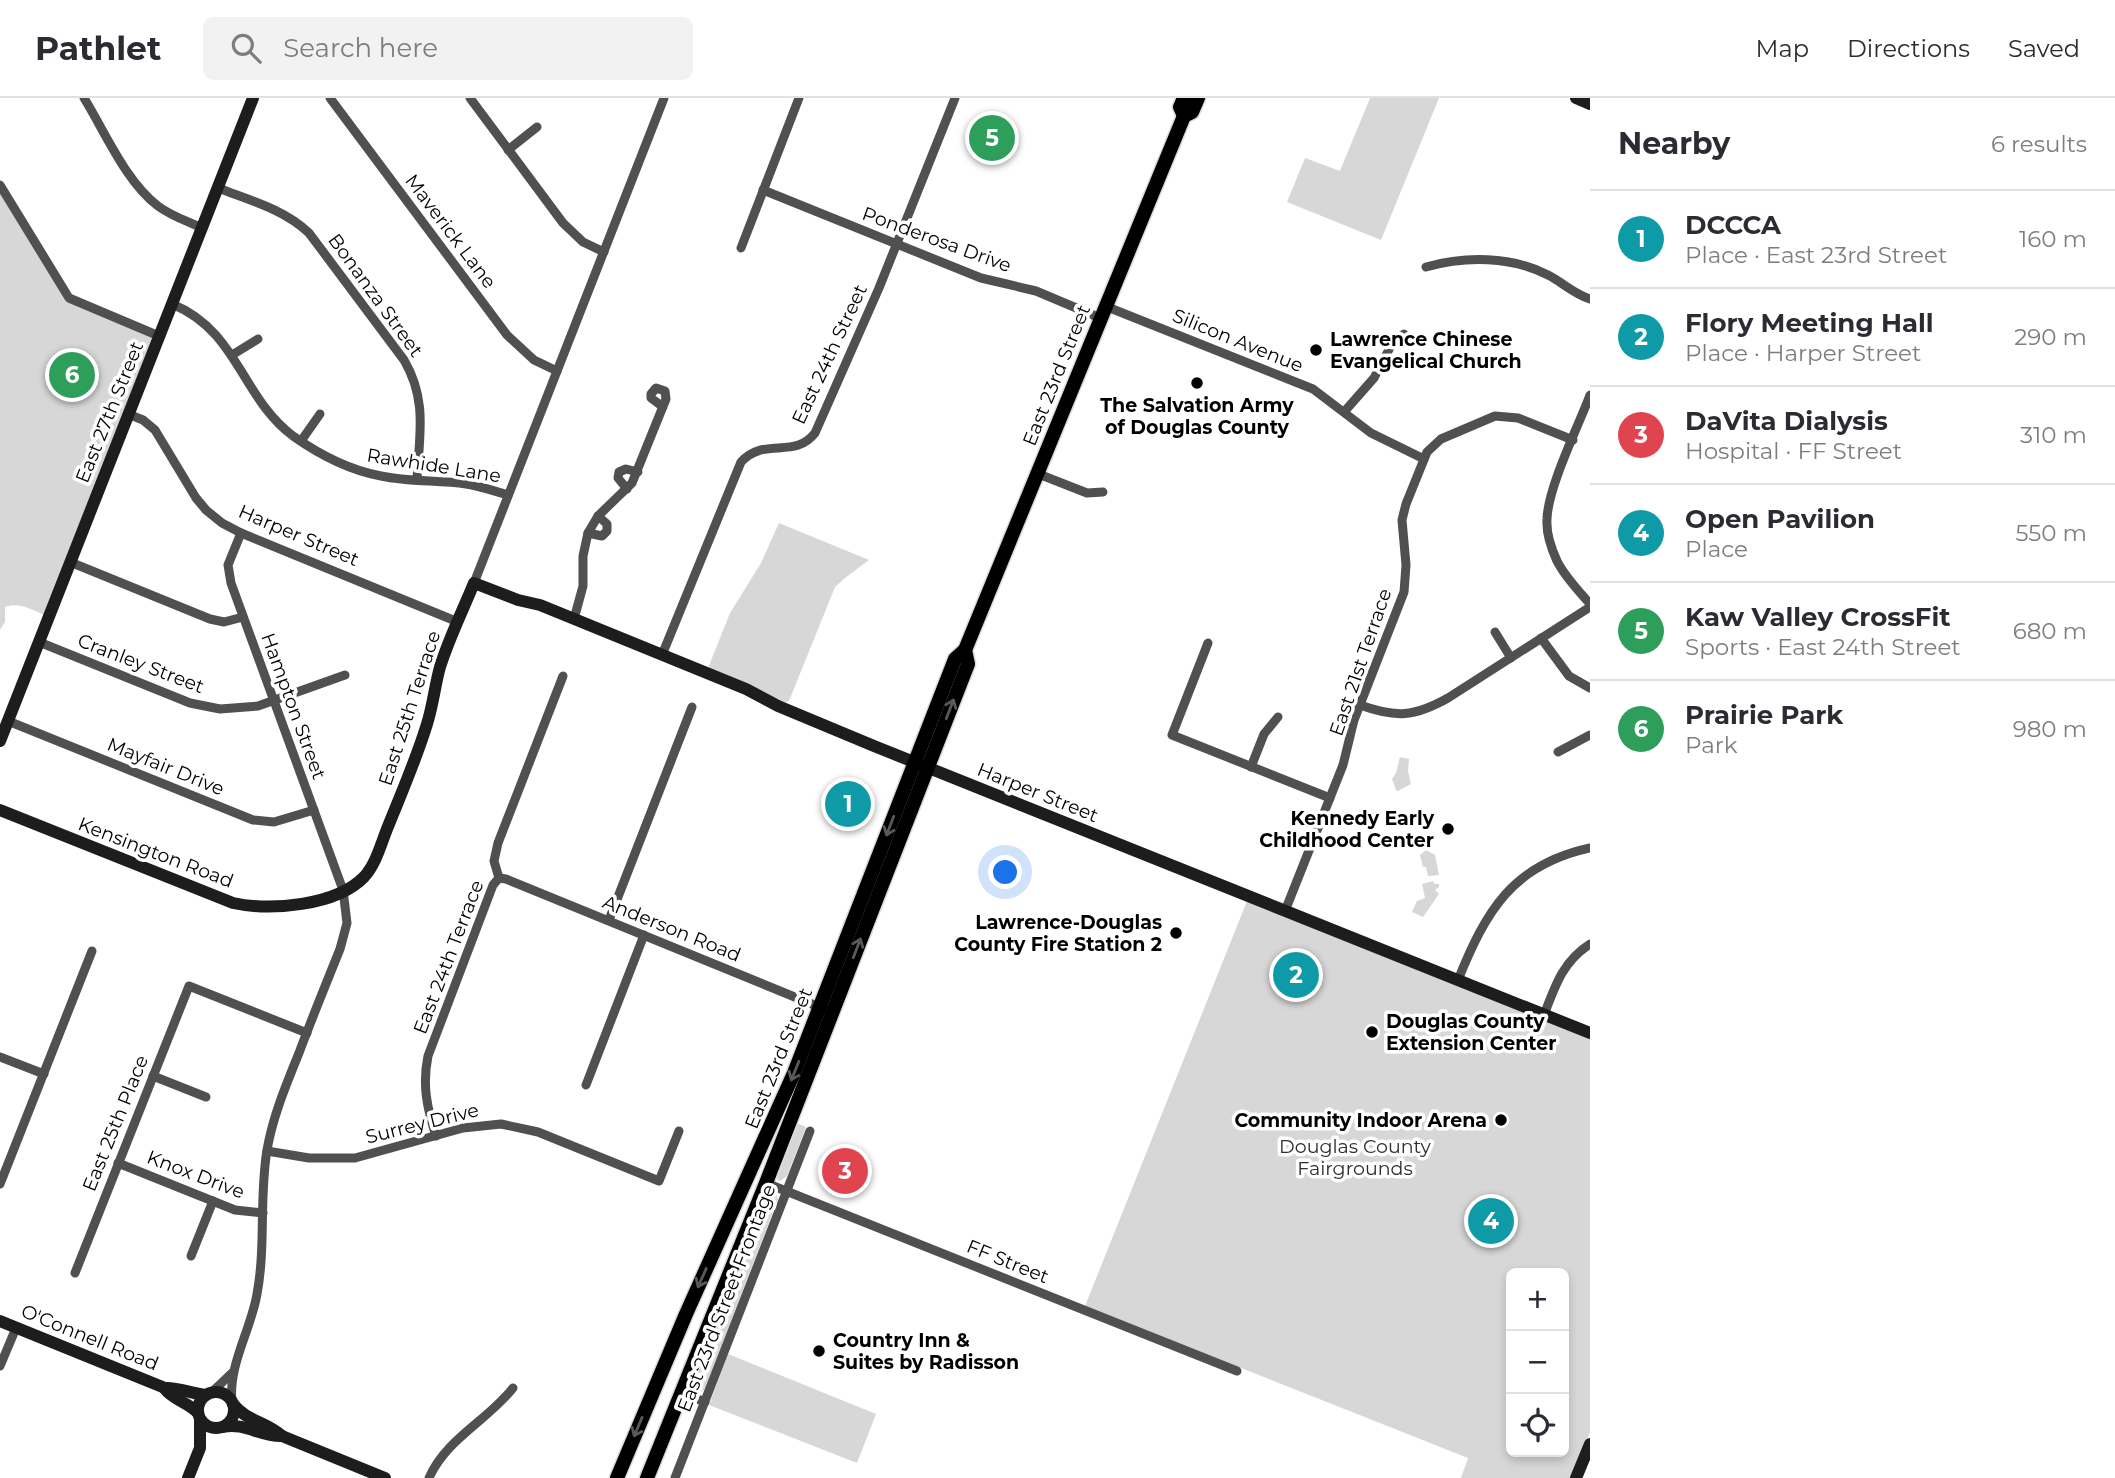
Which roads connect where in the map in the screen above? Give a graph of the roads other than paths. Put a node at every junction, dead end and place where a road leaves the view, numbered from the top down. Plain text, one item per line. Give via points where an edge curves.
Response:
1 (85, 98) edge
2 (253, 98) edge
3 (330, 98) edge
4 (470, 98) edge
5 (664, 98) edge
6 (799, 98) edge
7 (955, 98) edge
8 (1184, 98) edge
9 (1198, 98) edge
10 (1576, 98) edge
11 (1590, 104) edge
12 (1184, 116) junction
13 (537, 127) dead end
14 (508, 150) junction
15 (0, 185) edge
16 (218, 188) junction
17 (763, 190) junction
18 (202, 228) junction
19 (897, 244) junction
20 (741, 248) dead end
21 (604, 252) junction
22 (1426, 267) dead end
23 (1590, 299) edge
24 (172, 304) junction
25 (1102, 312) junction
26 (1404, 334) dead end
27 (159, 336) junction
28 (258, 339) dead end
29 (232, 355) junction
30 (556, 371) junction
31 (1590, 395) edge
32 (663, 407) dead end
33 (1345, 412) junction
34 (128, 414) junction
35 (320, 414) dead end
36 (1573, 440) junction
37 (301, 441) junction
38 (1424, 459) junction
39 (638, 472) junction
40 (1036, 473) junction
41 (417, 480) junction
42 (627, 489) junction
43 (1103, 492) dead end
44 (508, 495) junction
45 (598, 516) junction
46 (241, 533) junction
47 (588, 533) junction
48 (70, 562) junction
49 (474, 583) junction
50 (1590, 605) edge
51 (243, 617) junction
52 (574, 619) junction
53 (458, 622) junction
54 (1495, 632) dead end
55 (1541, 638) junction
56 (39, 642) junction
57 (1208, 643) dead end
58 (662, 655) junction
59 (1511, 658) junction
60 (345, 675) dead end
61 (563, 676) dead end
62 (1590, 688) edge
63 (274, 701) junction
64 (1360, 705) junction
65 (692, 707) dead end
66 (1278, 717) dead end
67 (8, 721) junction
68 (1590, 736) edge
69 (0, 741) edge
70 (1558, 752) dead end
71 (921, 765) junction
72 (1251, 766) junction
73 (1330, 798) junction
74 (0, 810) edge
75 (314, 810) junction
76 (1590, 848) edge
77 (499, 878) junction
78 (343, 890) junction
79 (1285, 911) junction
80 (609, 920) junction
81 (645, 935) junction
82 (1590, 944) edge
83 (92, 951) dead end
84 (1458, 980) junction
85 (826, 1009) junction
86 (1544, 1015) junction
87 (307, 1033) junction
88 (1590, 1033) edge
89 (0, 1057) edge
90 (44, 1074) junction
91 (153, 1076) junction
92 (586, 1085) dead end
93 (206, 1097) dead end
94 (679, 1131) dead end
95 (810, 1131) dead end
96 (436, 1136) junction
97 (267, 1151) junction
98 (118, 1163) junction
99 (754, 1164) junction
100 (766, 1183) junction
101 (0, 1184) edge
102 (786, 1191) junction
103 (213, 1201) junction
104 (263, 1213) junction
105 (191, 1256) dead end
106 (75, 1273) dead end
107 (725, 1286) junction
108 (0, 1321) edge
109 (16, 1328) junction
110 (0, 1366) edge
111 (1237, 1371) dead end
112 (232, 1373) junction
113 (165, 1388) junction
114 (513, 1388) dead end
115 (682, 1393) junction
116 (209, 1394) junction
117 (705, 1402) junction
118 (233, 1403) junction
119 (199, 1416) junction
120 (222, 1427) junction
121 (282, 1436) junction
122 (1590, 1444) edge
123 (200, 1448) junction
124 (188, 1478) edge
125 (385, 1478) edge
126 (429, 1478) edge
127 (617, 1478) edge
128 (647, 1478) edge
129 (675, 1478) edge
130 (1576, 1478) edge

1 - 18 street via 146,195 169,213
2 - 16 street, East 27th Street
3 - 30 street, Maverick Lane via 507,335 534,360
4 - 14 street
5 - 21 street, East 25th Terrace
6 - 17 street
7 - 19 street, East 24th Street
8 - 12 main road, East 23rd Street via 1180,107
9 - 12 main road, East 23rd Street via 1192,112
10 - 11 street
12 - 25 main road, East 23rd Street
13 - 14 street
14 - 21 street via 574,234
15 - 27 street via 69,299
16 - 18 street, East 27th Street
16 - 41 street, Bonanza Street via 275,210 309,233 404,360 420,400
17 - 19 street, Ponderosa Drive
17 - 20 street
18 - 24 street, East 27th Street
19 - 25 street, Ponderosa Drive via 981,278
19 - 58 street, East 24th Street via 815,433 804,444 760,449 741,462
21 - 30 street, East 25th Terrace
22 - 23 street via 1467,260 1517,264
24 - 27 street, East 27th Street
24 - 29 street, Rawhide Lane via 208,325
25 - 33 street, Silicon Avenue via 1313,389
25 - 40 main road, East 23rd Street
26 - 33 street via 1394,340 1374,378
27 - 34 street, East 27th Street
28 - 29 street
29 - 37 street, Rawhide Lane via 263,405
30 - 44 street, East 25th Terrace
31 - 36 street
32 - 39 street
33 - 38 street, Silicon Avenue via 1379,438
34 - 46 street, Harper Street via 155,430 206,510
34 - 48 street, East 27th Street
35 - 37 street
36 - 38 street, East 21st Terrace via 1518,418 1495,416 1441,439
36 - 50 street via 1550,500 1547,526 1557,562
37 - 41 street, Rawhide Lane via 353,469
38 - 64 street, East 21st Terrace via 1402,520 1404,592
39 - 42 street
39 - 42 street via 619,472
40 - 43 street via 1087,493
40 - 71 main road, East 23rd Street via 965,650 955,659
41 - 44 street, Rawhide Lane via 467,484
42 - 45 street
44 - 49 street, East 25th Terrace
45 - 47 street
45 - 47 street via 607,524 607,531 602,536
46 - 51 street, Hampton Street via 228,574
46 - 53 street, Harper Street
47 - 52 street via 583,586
48 - 51 street via 210,620
48 - 56 street, East 27th Street
49 - 52 street, Harper Street
49 - 53 street, East 25th Terrace
50 - 55 street
51 - 63 street, Hampton Street
52 - 58 street, Harper Street
53 - 78 street, East 25th Terrace via 439,669 420,744 376,858 365,876
54 - 59 street
55 - 59 street
55 - 62 street via 1569,676
56 - 63 street, Cranley Street via 200,706 239,709
56 - 67 street, East 27th Street
57 - 72 street via 1172,735
58 - 71 street, Harper Street
59 - 64 street via 1419,712 1388,714
60 - 63 street, Cranley Street
61 - 77 street, East 24th Terrace via 498,843 494,861
63 - 75 street, Hampton Street
64 - 73 street, East 21st Terrace
65 - 80 street
66 - 72 street via 1264,734
67 - 69 street, East 27th Street
67 - 75 street, Mayfair Drive via 253,820 274,822
68 - 70 street
71 - 79 street, Harper Street
71 - 85 main road, East 23rd Street
72 - 73 street
73 - 79 street, East 21st Terrace
74 - 78 street, Kensington Road via 233,902 292,906
75 - 78 street, Hampton Street
76 - 84 street via 1542,865 1500,899 1478,931
77 - 80 street, Anderson Road
77 - 96 street, East 24th Terrace via 428,1056 425,1096
78 - 87 street via 347,913 344,940
79 - 84 street, Harper Street
80 - 81 street, Anderson Road
81 - 85 street, Anderson Road
81 - 92 street
82 - 86 street via 1565,966
83 - 90 street
84 - 86 street, Harper Street
85 -> 99 main road, East 23rd Street
85 - 100 main road, East 23rd Street
86 - 88 street, Harper Street
87 - 91 street, East 25th Place via 189,986
87 - 97 street
89 - 90 street
90 - 101 street
91 - 93 street
91 - 98 street, East 25th Place
94 - 96 street, Surrey Drive via 659,1181 515,1125 476,1125
95 - 102 street, East 23rd Street Frontage
96 - 97 street, Surrey Drive via 342,1159
97 - 104 street
98 - 103 street, Knox Drive
98 - 106 street, East 25th Place
99 - 107 main road via 760,1174 727,1264
99 -> 127 main road, East 23rd Street
100 - 102 street, FF Street
100 - 107 main road, East 23rd Street
102 - 111 street, FF Street
102 - 117 street, East 23rd Street Frontage
103 - 104 street, Knox Drive via 235,1210
103 - 105 street
104 - 112 street via 256,1300
107 - 115 main road, East 23rd Street
108 - 109 street, O'Connell Road
109 - 110 street
109 - 113 street, O'Connell Road
112 - 116 street
112 - 118 street
113 - 116 street, O'Connell Road
113 - 119 street, O'Connell Road
114 - 126 street via 440,1456
115 - 117 street
115 - 128 main road, East 23rd Street
116 - 118 street via 222,1393
116 - 119 street via 200,1403
117 - 129 street, East 23rd Street Frontage
118 - 120 street via 233,1416
118 - 121 street via 241,1413
119 - 120 street via 209,1426
119 - 123 street
120 - 121 street via 243,1426 270,1437
120 - 123 street
121 - 125 street
122 - 130 street
123 - 124 street

